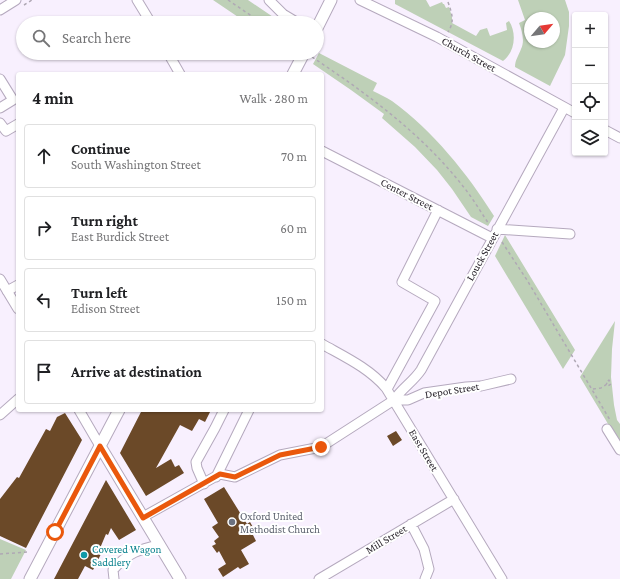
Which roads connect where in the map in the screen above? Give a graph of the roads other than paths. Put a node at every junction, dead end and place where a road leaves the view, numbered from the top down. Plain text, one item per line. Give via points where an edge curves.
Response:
1 (15, 0) edge
2 (137, 0) edge
3 (269, 0) edge
4 (332, 0) edge
5 (360, 0) edge
6 (0, 10) edge
7 (147, 16) edge
8 (286, 16) edge
9 (323, 16) edge
10 (172, 60) edge
11 (303, 60) edge
12 (179, 72) edge
13 (294, 72) edge
14 (0, 79) edge
15 (16, 104) edge
16 (0, 108) edge
17 (564, 108) junction
18 (572, 112) edge
19 (0, 123) edge
20 (16, 125) edge
21 (608, 132) edge
22 (620, 138) edge
23 (324, 152) edge
24 (438, 210) junction
25 (497, 229) junction
26 (570, 234) dead end
27 (492, 238) junction
28 (0, 279) edge
29 (16, 286) edge
30 (7, 291) junction
31 (16, 304) edge
32 (324, 345) edge
33 (511, 379) dead end
34 (387, 389) junction
35 (394, 400) junction
36 (16, 401) edge
37 (80, 412) edge
38 (118, 412) edge
39 (223, 412) edge
40 (248, 412) edge
41 (0, 415) edge
42 (607, 429) dead end
43 (100, 446) junction
44 (620, 450) edge
45 (216, 477) junction
46 (204, 484) junction
47 (454, 499) junction
48 (143, 518) junction
49 (411, 524) junction
50 (160, 545) junction
51 (30, 579) edge
52 (114, 579) edge
53 (180, 579) edge
54 (319, 579) edge
55 (425, 579) edge
56 (502, 579) edge

1 - 6 street
2 - 7 street
3 - 8 street
4 - 9 main road
5 - 17 street, Church Street via 437,37
10 - 12 street
11 - 13 main road
14 - 15 street
15 - 16 street
17 - 18 street, Church Street
17 - 25 street, Louck Street
19 - 20 street via 6,131
21 - 22 street
23 - 24 street, Center Street
24 - 27 street, Center Street
24 - 34 street via 402,282 435,301
25 - 26 street
25 - 27 street, Louck Street
27 - 35 street, Louck Street via 421,370
28 - 30 street
29 - 30 street
30 - 31 street
32 - 34 street, East Street via 363,367 378,378
33 - 35 street, Depot Street via 424,394 408,400
34 - 35 street, East Street
35 - 45 street via 321,447 280,455 235,477 220,474
35 - 47 street, East Street
36 - 41 street
37 - 43 street
38 - 43 main road
39 - 46 street via 196,462
40 - 45 street
42 - 44 street
43 - 48 main road
43 - 51 main road
45 - 46 street
46 - 48 street
47 - 49 street, Mill Street
47 - 56 street, East Street
48 - 50 main road
49 - 54 street, Mill Street
49 - 55 street via 424,549 429,569
50 - 52 street via 141,549 119,563 113,570
50 - 53 main road

